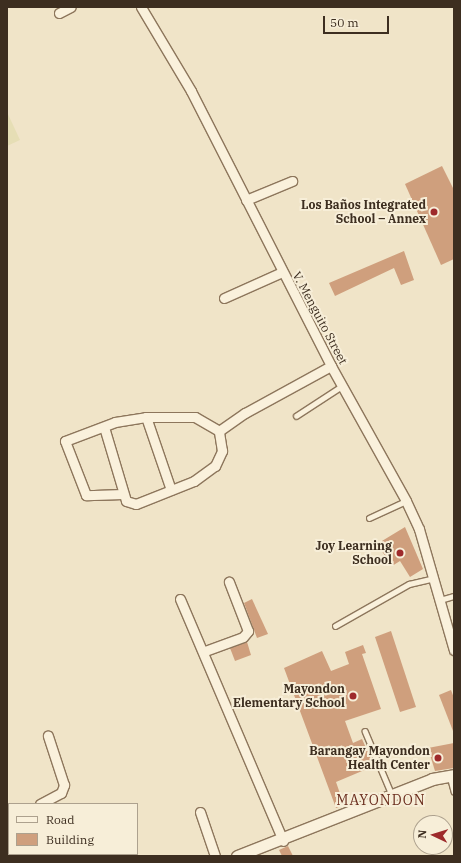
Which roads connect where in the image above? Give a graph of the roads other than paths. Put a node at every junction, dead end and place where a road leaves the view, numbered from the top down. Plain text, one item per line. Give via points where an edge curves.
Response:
1 (71, 7) edge
2 (141, 7) edge
3 (59, 13) dead end
4 (292, 181) dead end
5 (246, 200) junction
6 (282, 272) junction
7 (224, 298) dead end
8 (331, 366) junction
9 (344, 385) junction
10 (296, 416) dead end
11 (146, 417) junction
12 (104, 427) junction
13 (219, 431) junction
14 (171, 490) junction
15 (123, 494) junction
16 (406, 501) junction
17 (369, 518) dead end
18 (434, 578) junction
19 (229, 582) dead end
20 (454, 596) edge
21 (180, 599) dead end
22 (440, 600) junction
23 (335, 626) dead end
24 (454, 650) edge
25 (205, 651) junction
26 (365, 731) dead end
27 (48, 736) dead end
28 (452, 775) edge
29 (454, 791) edge
30 (392, 797) junction
31 (42, 803) edge
32 (200, 812) dead end
33 (283, 841) junction
34 (215, 856) edge
35 (237, 856) edge

1 - 3 street
2 - 5 street, V. Menguito Street via 191,91
4 - 5 street
5 - 6 street, V. Menguito Street
6 - 7 street
6 - 8 street, V. Menguito Street
8 - 9 street, V. Menguito Street
8 - 13 street
9 - 10 lane
9 - 16 street, V. Menguito Street
11 - 12 street
11 - 13 street via 195,417
11 - 14 street
12 - 15 street
12 - 15 street via 65,441 86,495
13 - 14 street via 222,451 215,466 194,481
14 - 15 street via 136,504 126,501
16 - 17 lane
16 - 18 street, V. Menguito Street
18 - 22 street, V. Menguito Street
18 - 23 lane via 409,584
19 - 25 street via 248,631 243,637
20 - 22 lane
21 - 25 street
22 - 24 street, V. Menguito Street
25 - 33 street
26 - 30 lane
27 - 31 street via 64,785 61,793
28 - 29 lane
28 - 30 street via 432,779
30 - 33 street
32 - 34 street
33 - 35 street

